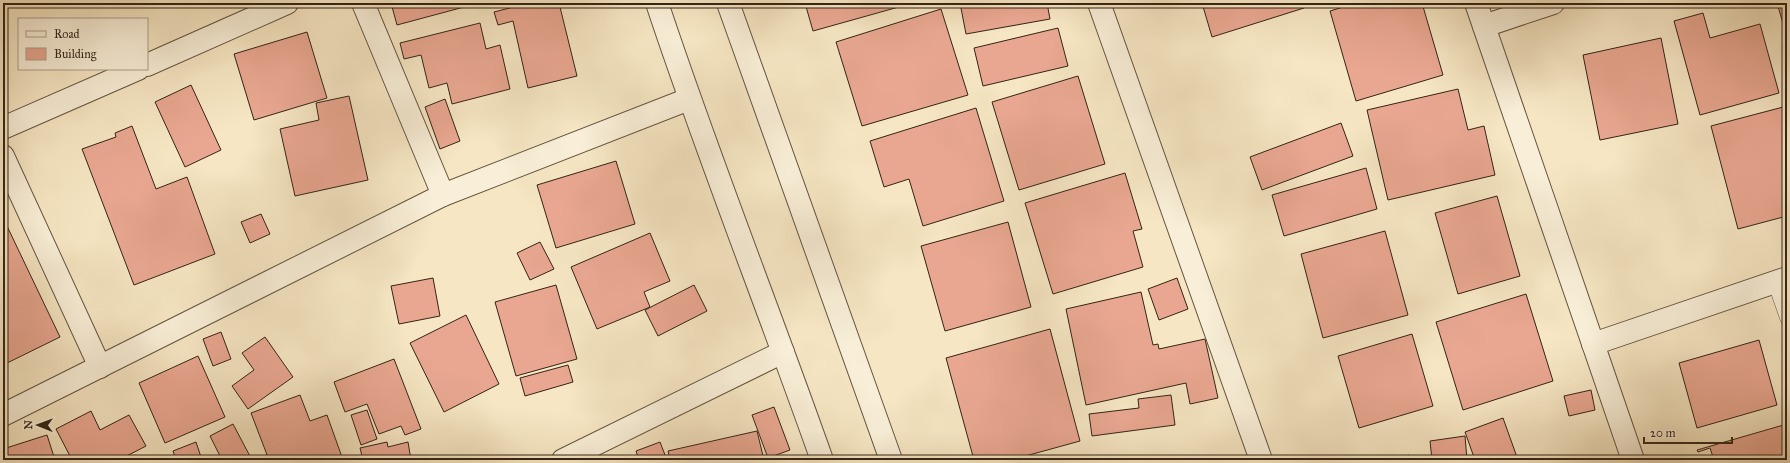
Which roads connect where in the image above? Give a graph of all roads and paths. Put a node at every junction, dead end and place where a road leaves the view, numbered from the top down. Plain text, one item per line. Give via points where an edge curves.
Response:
1 (287, 3) edge
2 (363, 3) edge
3 (657, 3) edge
4 (728, 3) edge
5 (1099, 3) edge
6 (1476, 3) edge
7 (1553, 3) edge
8 (1484, 26) junction
9 (148, 65) edge
10 (136, 70) edge
11 (689, 99) junction
12 (3, 128) edge
13 (3, 156) edge
14 (443, 195) junction
15 (1780, 280) edge
16 (1787, 320) edge
17 (1593, 344) junction
18 (784, 352) junction
19 (100, 367) junction
20 (3, 416) edge
21 (563, 460) edge
22 (822, 460) edge
23 (891, 460) edge
24 (1261, 460) edge
25 (1633, 460) edge

1 - 9 street
2 - 14 street
3 - 11 street
4 - 23 street
5 - 24 street
6 - 8 street
7 - 8 street
8 - 17 street
10 - 12 street
11 - 14 street
11 - 18 street
13 - 19 street
14 - 19 street
15 - 16 lane
15 - 17 street
17 - 25 street
18 - 21 street
18 - 22 street
19 - 20 street

